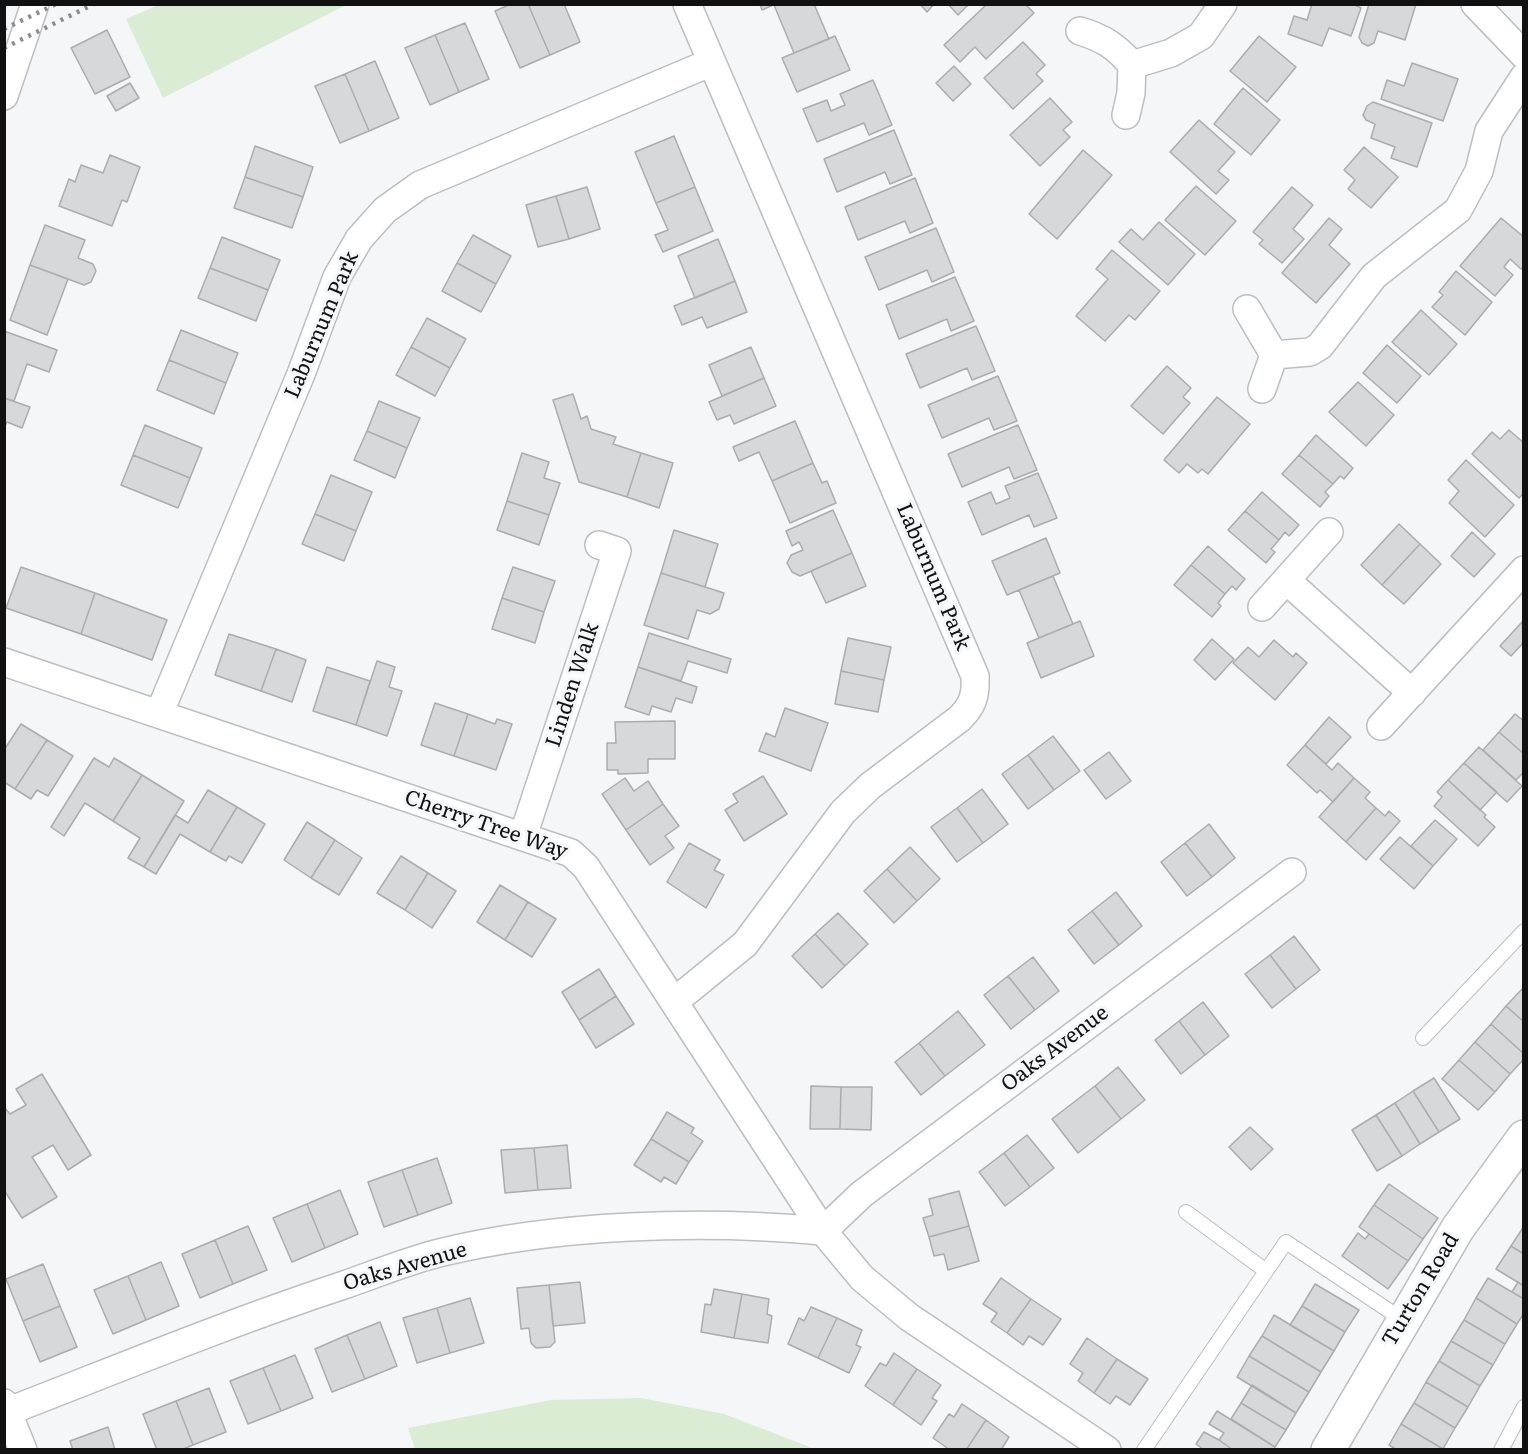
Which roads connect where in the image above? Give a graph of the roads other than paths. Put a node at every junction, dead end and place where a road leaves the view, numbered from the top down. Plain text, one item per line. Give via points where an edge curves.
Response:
1 (35, 4) edge
2 (687, 4) edge
3 (1222, 4) edge
4 (1475, 4) edge
5 (1080, 31) dead end
6 (1524, 55) edge
7 (712, 62) junction
8 (1132, 65) junction
9 (1524, 77) edge
10 (4, 96) edge
11 (1126, 115) dead end
12 (1247, 309) dead end
13 (1274, 355) junction
14 (1262, 389) dead end
15 (1329, 532) dead end
16 (599, 544) dead end
17 (1524, 570) edge
18 (1286, 580) junction
19 (1262, 607) dead end
20 (4, 662) edge
21 (1412, 693) junction
22 (159, 714) junction
23 (1382, 726) dead end
24 (523, 836) junction
25 (1292, 872) dead end
26 (1523, 932) edge
27 (675, 1001) junction
28 (1423, 1038) dead end
29 (1524, 1137) edge
30 (1186, 1212) dead end
31 (823, 1231) junction
32 (1266, 1271) junction
33 (1402, 1320) junction
34 (7, 1407) edge
35 (1524, 1407) edge
36 (23, 1449) edge
37 (1107, 1449) edge
38 (1144, 1449) edge
39 (1328, 1449) edge
40 (1501, 1449) edge

1 - 10 street
2 - 7 street, Laburnum Park
3 - 8 street via 1201,36 1172,53
4 - 6 street
5 - 8 street via 1104,38
7 - 22 street, Laburnum Park via 420,185 385,210 359,239 337,277 301,374
7 - 27 street, Laburnum Park via 975,676 976,692 970,708 959,719 870,786 843,812 746,944
8 - 11 street
9 - 13 street via 1489,131 1479,171 1458,210 1374,276 1320,346 1310,352
12 - 13 street
13 - 14 street
15 - 18 street
16 - 24 street, Linden Walk via 617,551
17 - 21 street
18 - 19 street
18 - 21 street
20 - 22 street, Cherry Tree Way
21 - 23 street
22 - 24 street, Cherry Tree Way
24 - 27 street, Cherry Tree Way via 571,853 586,867
25 - 31 street, Oaks Avenue via 862,1194
26 - 28 lane
27 - 31 street, Cherry Tree Way
29 - 33 main road, Turton Road via 1458,1228
30 - 32 lane
31 - 34 street, Oaks Avenue via 759,1225 639,1228 520,1237 438,1254
31 - 37 street via 862,1278 909,1317
32 - 33 lane via 1286,1242
32 - 38 lane
33 - 39 main road, Turton Road
34 - 36 street
35 - 40 lane

